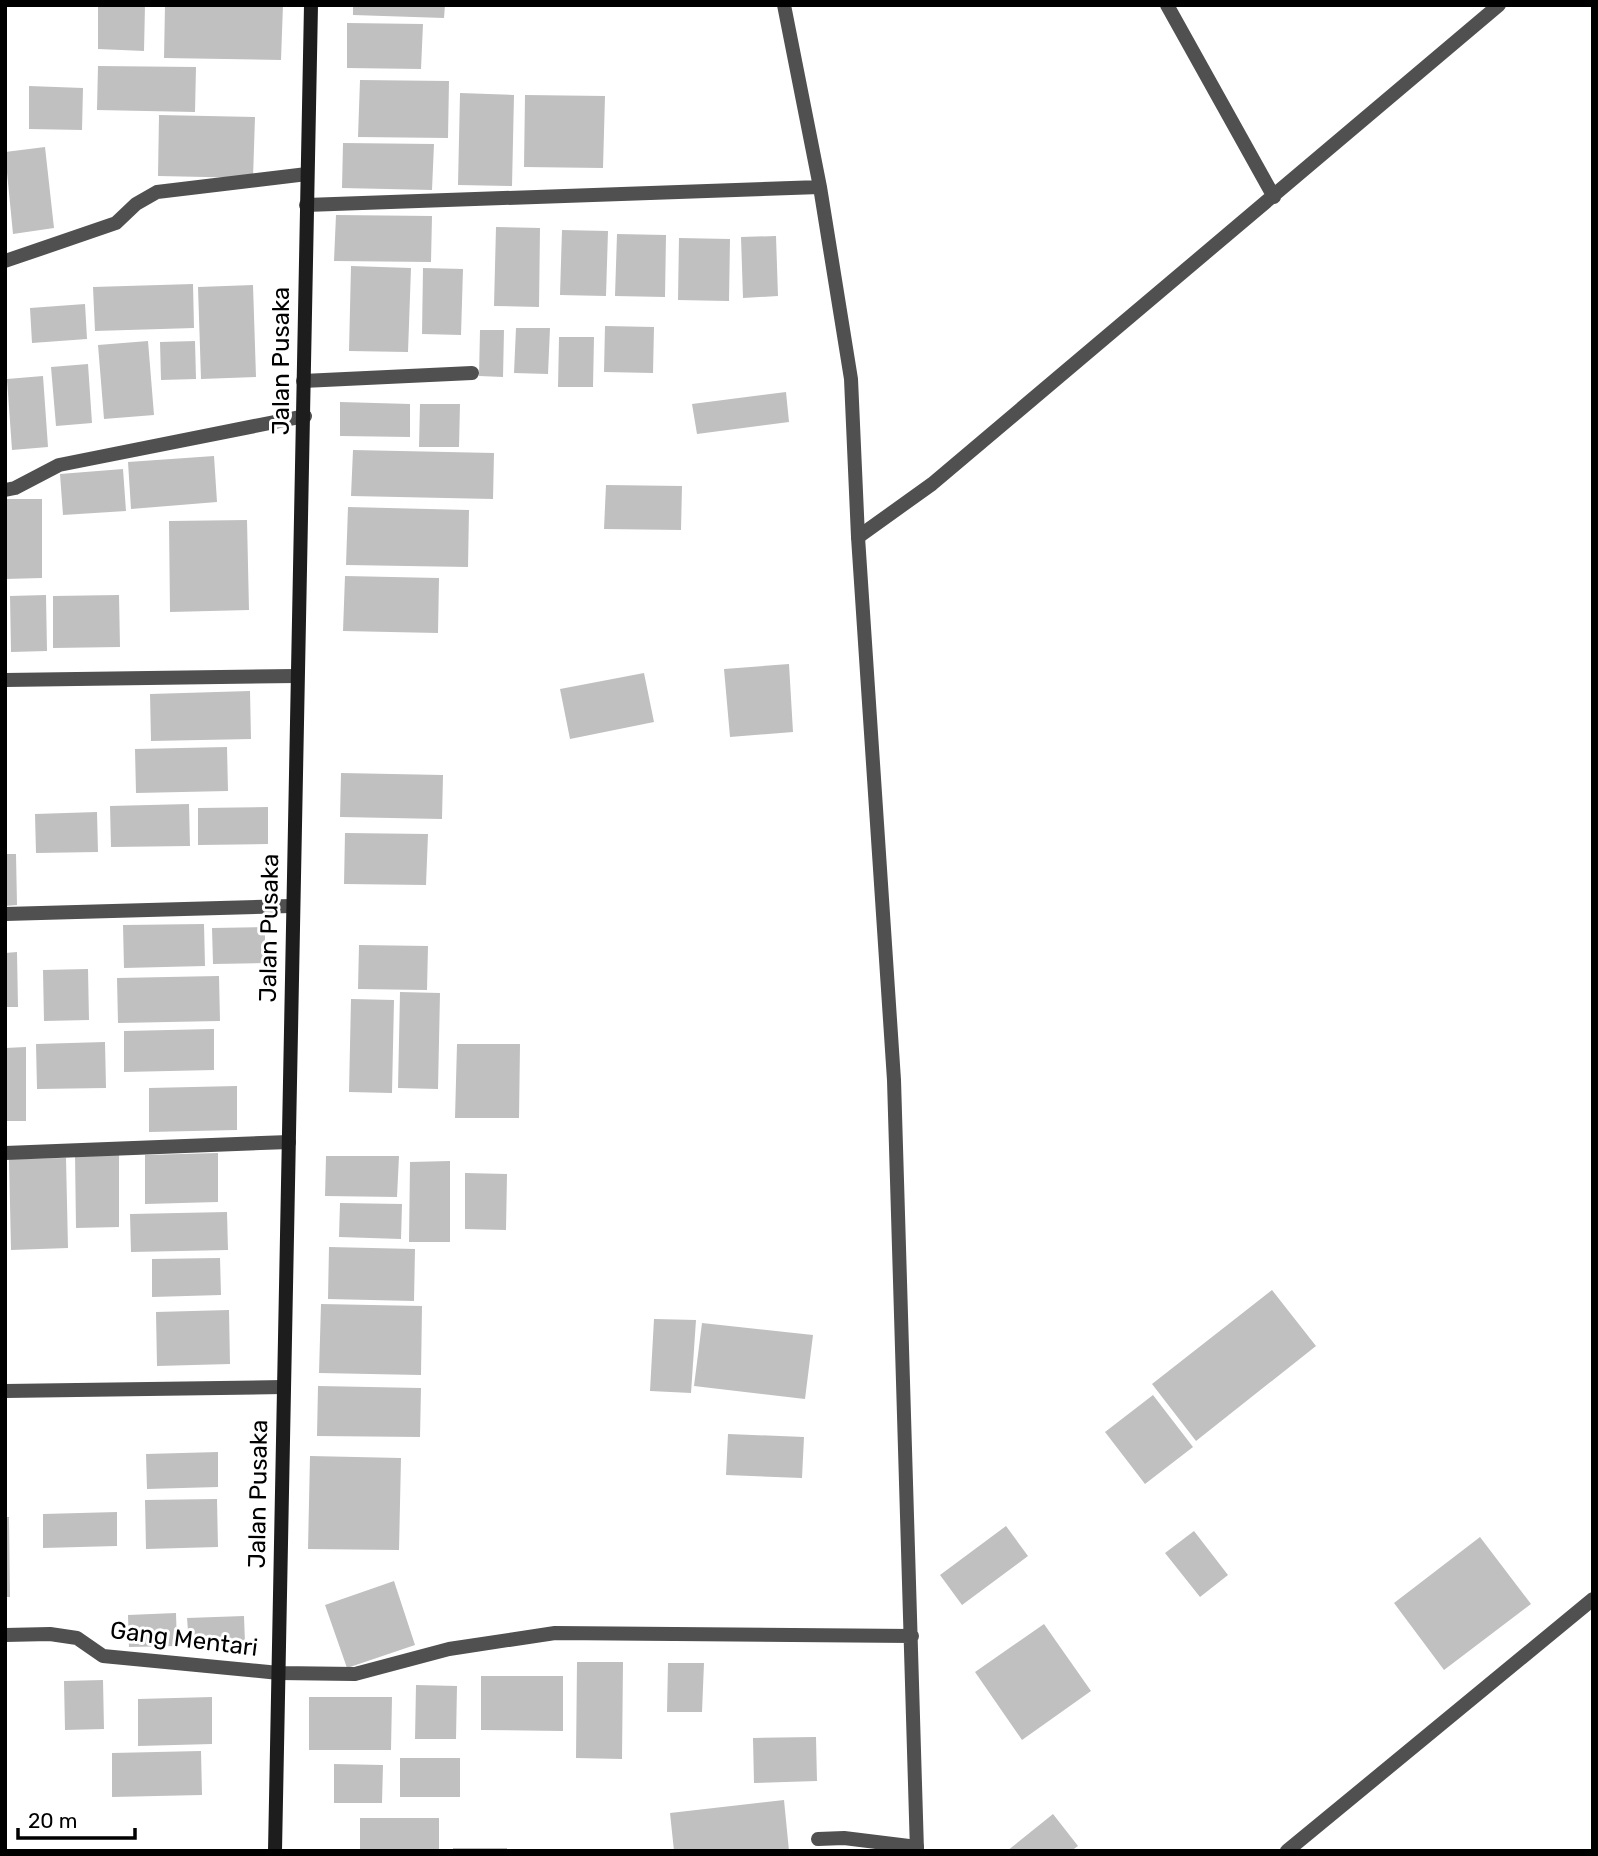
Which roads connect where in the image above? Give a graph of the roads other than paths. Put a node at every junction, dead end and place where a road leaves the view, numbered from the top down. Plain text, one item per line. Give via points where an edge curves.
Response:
1 (311, 5) edge
2 (784, 5) edge
3 (1167, 5) edge
4 (1499, 5) edge
5 (307, 174) junction
6 (820, 187) junction
7 (1274, 197) junction
8 (306, 205) junction
9 (5, 261) edge
10 (472, 373) dead end
11 (303, 381) junction
12 (305, 416) junction
13 (5, 490) edge
14 (858, 537) junction
15 (296, 676) junction
16 (5, 680) edge
17 (291, 906) junction
18 (5, 915) edge
19 (289, 1142) junction
20 (5, 1153) edge
21 (283, 1387) junction
22 (5, 1391) edge
23 (1593, 1599) edge
24 (5, 1635) edge
25 (912, 1636) junction
26 (279, 1673) junction
27 (818, 1839) dead end
28 (917, 1849) edge
29 (275, 1851) edge
30 (1287, 1851) edge

1 - 5 street, Jalan Pusaka
2 - 6 street
3 - 7 street
4 - 7 street
5 - 8 street, Jalan Pusaka
5 - 9 street via 157,192 116,223
6 - 8 street
6 - 14 street via 851,379
7 - 14 street via 932,484
8 - 11 street, Jalan Pusaka
10 - 11 street
11 - 12 street, Jalan Pusaka
12 - 13 street via 59,465
12 - 15 street, Jalan Pusaka
14 - 25 street via 894,1080
15 - 16 street
15 - 17 street, Jalan Pusaka
17 - 18 street
17 - 19 street, Jalan Pusaka
19 - 20 street
19 - 21 street, Jalan Pusaka
21 - 22 street
21 - 26 street, Jalan Pusaka
23 - 30 street
24 - 26 street, Gang Mentari via 76,1638 103,1656
25 - 26 street, Gang Mentari via 555,1633 449,1649 355,1674
25 - 28 street
26 - 29 street, Jalan Pusaka
27 - 28 street via 844,1838

